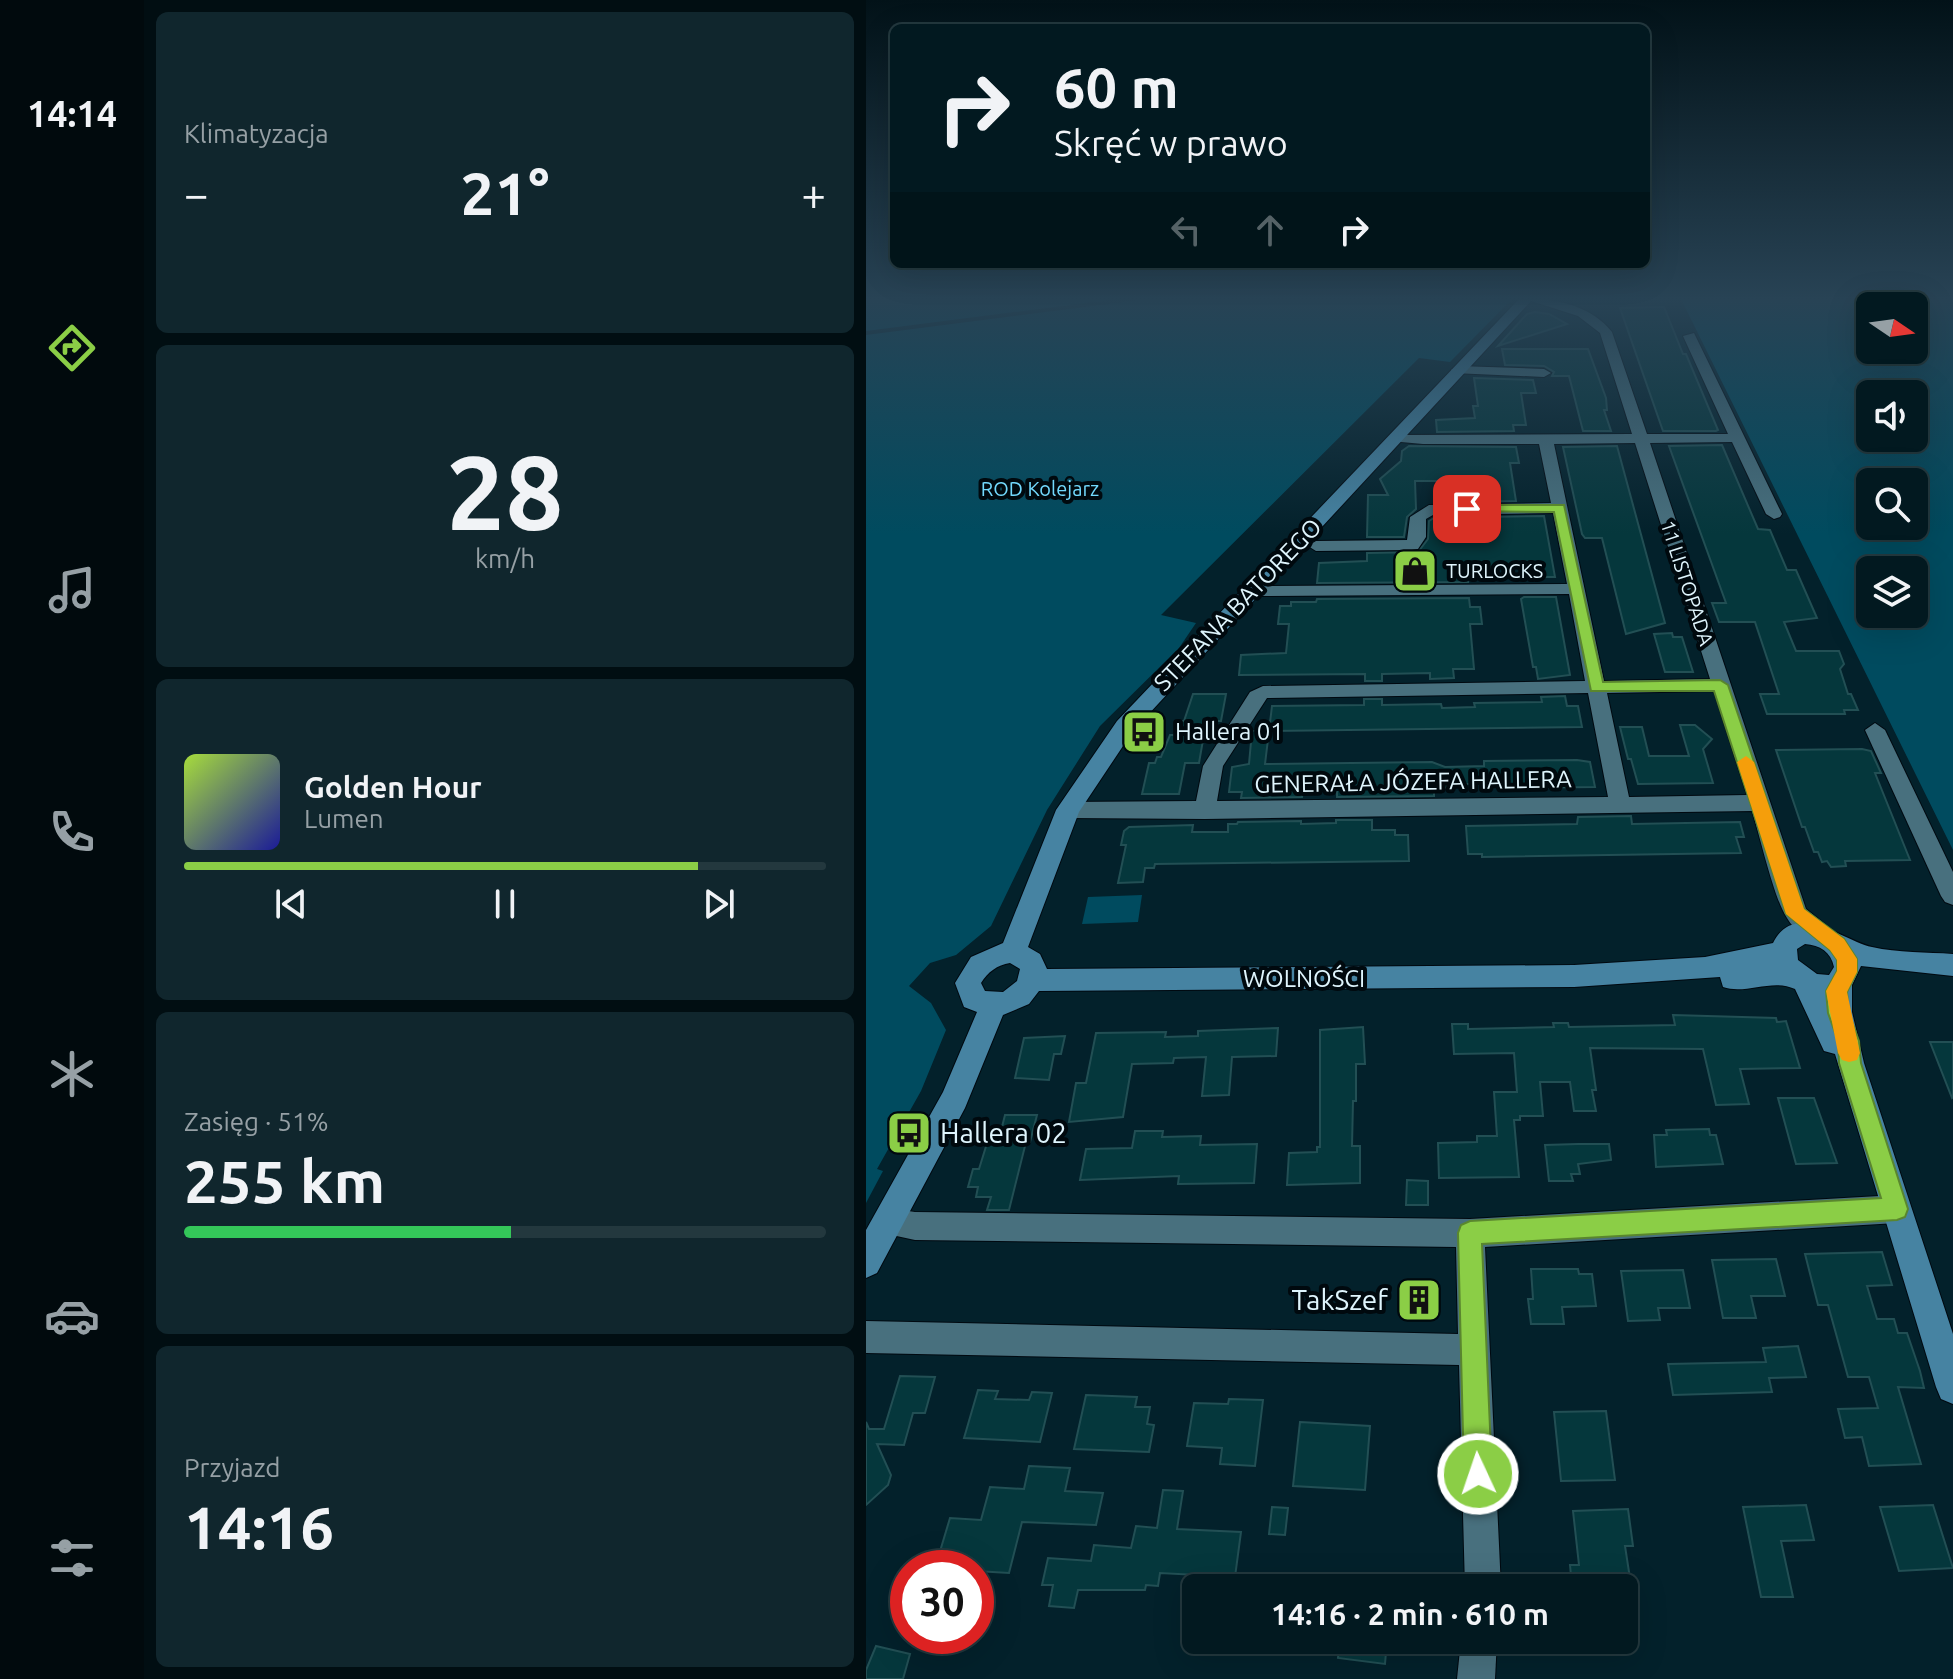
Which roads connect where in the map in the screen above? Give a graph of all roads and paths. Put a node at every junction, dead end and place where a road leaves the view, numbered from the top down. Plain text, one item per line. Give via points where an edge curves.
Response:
1 (1451, 377) edge
2 (1618, 377) edge
3 (1709, 377) edge
4 (1395, 438) junction
5 (1739, 438) junction
6 (1639, 439) junction
7 (1546, 440) junction
8 (1560, 508) junction
9 (1774, 514) dead end
10 (1316, 546) dead end
11 (1575, 589) junction
12 (1253, 591) junction
13 (1720, 685) junction
14 (1596, 687) junction
15 (1875, 730) dead end
16 (1759, 803) junction
17 (1620, 805) junction
18 (1068, 810) junction
19 (1205, 811) junction
20 (1953, 896) edge
21 (1796, 914) junction
22 (1013, 952) junction
23 (1838, 961) junction
24 (1792, 962) junction
25 (1953, 965) edge
26 (1033, 980) junction
27 (1953, 981) edge
28 (993, 1006) junction
29 (1850, 1063) junction
30 (1897, 1209) junction
31 (888, 1222) junction
32 (1470, 1233) junction
33 (866, 1262) edge
34 (1942, 1315) edge
35 (866, 1337) edge
36 (1472, 1350) junction
37 (1953, 1387) edge
38 (1482, 1574) edge
39 (1478, 1654) edge
40 (1476, 1679) edge

1 - 4 street, STEFANA BATOREGO
2 - 6 street, 11 LISTOPADA
3 - 5 street
4 - 7 street
4 - 12 street, STEFANA BATOREGO
5 - 6 street
5 - 9 street
6 - 7 street
6 - 13 street, 11 LISTOPADA
7 - 8 street
8 - 10 street via 1436,509 1418,517 1418,537 1412,545
8 - 11 street
11 - 12 street
11 - 14 street
12 - 18 street, STEFANA BATOREGO via 1133,716
13 - 14 street
13 - 16 street, 11 LISTOPADA
14 - 17 street
14 - 19 street via 1263,692 1213,766
15 - 20 street
16 - 17 street, GENERAŁA JÓZEFA HALLERA
16 - 21 street, 11 LISTOPADA
17 - 19 street, GENERAŁA JÓZEFA HALLERA
18 - 19 street, GENERAŁA JÓZEFA HALLERA
18 - 22 street, STEFANA BATOREGO
21 - 23 street
21 - 24 street
22 - 26 street via 1031,962
22 - 28 street via 990,957 972,972 970,993
23 - 24 street via 1824,986
23 - 24 street via 1808,933
23 - 25 street
23 - 27 street via 1869,974
23 - 29 street via 1837,1001
24 - 26 street, WOLNOŚCI via 1763,975 1693,983 1574,976
24 - 29 street
26 - 28 street via 1017,998
28 - 31 street via 955,1099
29 - 30 street
30 - 32 street
30 - 34 street
31 - 32 street
31 - 33 street
32 - 36 street
34 - 37 street
35 - 36 street
36 - 38 street
39 - 40 street

